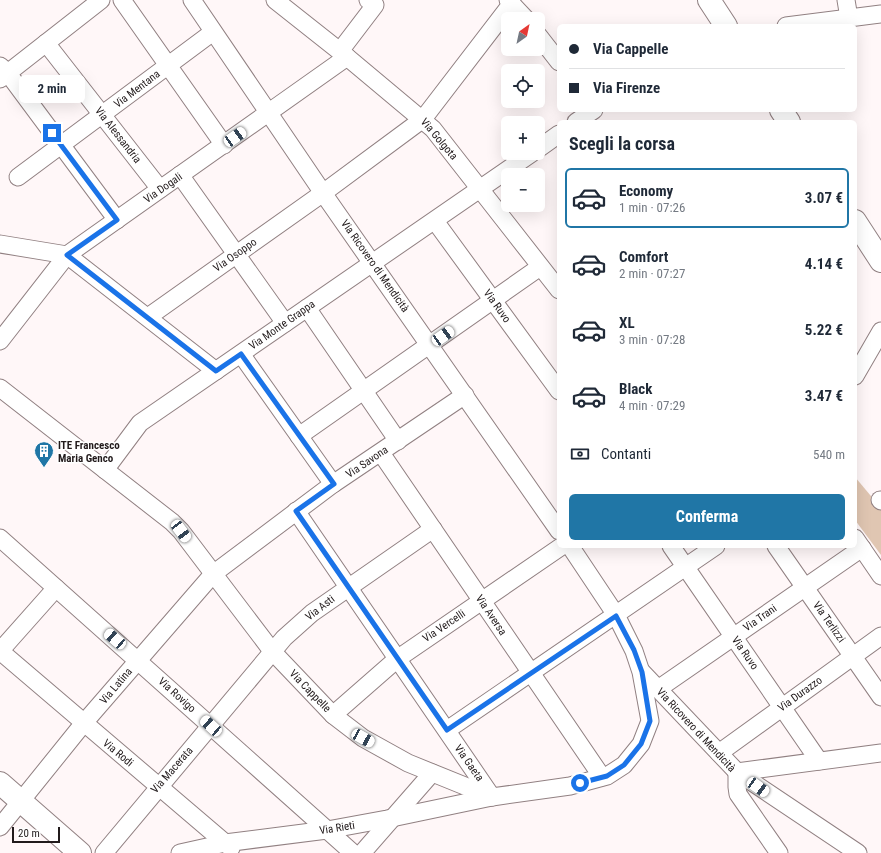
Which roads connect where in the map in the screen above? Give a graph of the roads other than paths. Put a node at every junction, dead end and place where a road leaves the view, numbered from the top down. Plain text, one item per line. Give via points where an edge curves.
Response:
1 (101, 0) edge
2 (122, 0) edge
3 (192, 0) edge
4 (275, 0) edge
5 (368, 0) edge
6 (709, 0) edge
7 (846, 0) edge
8 (510, 2) edge
9 (519, 12) edge
10 (881, 14) edge
11 (849, 18) junction
12 (725, 24) edge
13 (802, 24) edge
14 (214, 32) junction
15 (46, 43) junction
16 (545, 44) edge
17 (344, 54) junction
18 (557, 59) edge
19 (168, 66) junction
20 (2, 72) edge
21 (591, 112) edge
22 (268, 113) junction
23 (102, 115) junction
24 (423, 119) junction
25 (579, 120) edge
26 (557, 135) edge
27 (224, 144) junction
28 (545, 144) edge
29 (61, 145) junction
30 (522, 160) edge
31 (180, 175) junction
32 (18, 177) dead end
33 (160, 189) junction
34 (480, 190) junction
35 (323, 193) junction
36 (117, 220) junction
37 (435, 221) junction
38 (857, 224) edge
39 (0, 244) edge
40 (878, 251) edge
41 (236, 254) junction
42 (67, 255) junction
43 (372, 263) junction
44 (540, 267) junction
45 (557, 288) edge
46 (493, 301) junction
47 (307, 308) junction
48 (148, 317) junction
49 (285, 323) junction
50 (881, 331) edge
51 (0, 341) edge
52 (430, 345) junction
53 (241, 354) junction
54 (216, 371) junction
55 (857, 373) edge
56 (0, 388) edge
57 (557, 388) edge
58 (363, 391) junction
59 (465, 395) junction
60 (299, 436) junction
61 (398, 441) junction
62 (381, 453) junction
63 (105, 470) junction
64 (334, 484) junction
65 (296, 511) junction
66 (557, 528) edge
67 (433, 529) junction
68 (0, 538) edge
69 (859, 543) edge
70 (559, 548) edge
71 (571, 548) edge
72 (672, 548) edge
73 (713, 548) edge
74 (777, 548) edge
75 (853, 548) edge
76 (686, 567) junction
77 (213, 574) junction
78 (881, 576) edge
79 (348, 587) junction
80 (56, 588) junction
81 (805, 588) junction
82 (482, 601) junction
83 (616, 616) junction
84 (881, 636) edge
85 (733, 637) junction
86 (0, 651) edge
87 (272, 651) junction
88 (853, 656) junction
89 (397, 659) junction
90 (138, 660) junction
91 (531, 674) junction
92 (648, 682) junction
93 (881, 697) edge
94 (782, 707) junction
95 (333, 715) junction
96 (83, 724) junction
97 (211, 726) junction
98 (447, 730) junction
99 (881, 753) edge
100 (719, 754) junction
101 (819, 761) junction
102 (738, 772) junction
103 (432, 774) junction
104 (602, 777) junction
105 (0, 783) edge
106 (158, 786) junction
107 (492, 796) junction
108 (20, 801) junction
109 (393, 818) junction
110 (0, 827) edge
111 (327, 830) junction
112 (231, 848) edge
113 (80, 853) edge
114 (104, 853) edge
115 (180, 853) edge
116 (353, 853) edge
117 (362, 853) edge
118 (779, 853) edge
119 (858, 853) edge

1 - 15 street
2 - 19 street
3 - 14 street, Via Ricovero di Mendicità
4 - 17 street, Via Golgota
5 - 17 street, Via Dogali via 375,5
6 - 12 street
7 - 11 street
8 - 9 street
8 - 24 street, Via Osoppo
10 - 11 street
11 - 13 street
14 - 19 street, Via Mentana
14 - 22 street, Via Ricovero di Mendicità
15 - 20 street
15 - 23 street, Via Alessandria
16 - 18 street
17 - 22 street, Via Dogali
17 - 24 street, Via Golgota
19 - 23 street, Via Mentana
19 - 27 street
20 - 29 street
21 - 25 street
22 - 27 street, Via Dogali
22 - 35 street, Via Ricovero di Mendicità
23 - 29 street, Via Mentana
23 - 33 street, Via Alessandria
24 - 34 street, Via Golgota
24 - 35 street, Via Osoppo
26 - 28 street
27 - 31 street, Via Dogali
29 - 32 street, Via Mentana
29 - 36 street
30 - 34 street, Via Monte Grappa
31 - 33 street, Via Dogali
31 - 41 street
33 - 36 street, Via Dogali
34 - 37 street, Via Monte Grappa
34 - 44 street, Via Golgota
35 - 41 street, Via Osoppo
35 - 43 street, Via Ricovero di Mendicità
36 - 42 street, Via Dogali
37 - 43 street, Via Monte Grappa
37 - 46 street, Via Ruvo
38 - 40 street
39 - 42 street
41 - 48 street, Via Osoppo
41 - 49 street
42 - 48 street
42 - 51 street, Via Dogali
43 - 47 street, Via Monte Grappa
43 - 52 street, Via Ricovero di Mendicità
44 - 45 street, Via Golgota
44 - 46 street
46 - 52 street
46 - 57 street, Via Ruvo
47 - 49 street, Via Monte Grappa
47 - 58 street
48 - 54 street
49 - 53 street, Via Monte Grappa
50 - 55 street
52 - 58 street
52 - 59 street, Via Ricovero di Mendicità
53 - 54 street, Via Monte Grappa
53 - 60 street
54 - 63 street, Via Monte Grappa via 140,423
56 - 63 street, Via Cappelle
58 - 60 street
58 - 61 street
59 - 61 street, Via Savona
59 - 66 street, Via Ricovero di Mendicità
60 - 64 street
61 - 62 street, Via Savona
62 - 64 street, Via Savona
62 - 67 street, Via Aversa
63 - 77 street, Via Cappelle via 172,522
64 - 65 street, Via Savona
65 - 77 street, Via Savona
65 - 79 street, Via Gaeta
67 - 79 street, Via Asti
67 - 82 street, Via Aversa
68 - 80 street, Via Rovigo
69 - 78 street
70 - 82 street, Via Vercelli
71 - 83 street, Via Ricovero di Mendicità
72 - 76 street, Via Ruvo
73 - 76 street
74 - 81 street, Via Terlizzi
75 - 81 street, Via Trani
76 - 83 street
76 - 85 street, Via Ruvo
77 - 87 street, Via Cappelle
77 - 90 street, Via Latina
79 - 87 street, Via Asti via 312,613
79 - 89 street, Via Gaeta
80 - 86 street
80 - 90 street, Via Rovigo
81 - 85 street, Via Trani
81 - 88 street, Via Terlizzi
82 - 89 street, Via Vercelli
82 - 91 street, Via Aversa
83 - 91 street
83 - 92 street, Via Ricovero di Mendicità
84 - 88 street, Via Durazzo
85 - 92 street, Via Trani
85 - 94 street, Via Ruvo
86 - 96 street, Via Rodi
87 - 95 street, Via Cappelle
87 - 97 street, Via Macerata
88 - 93 street, Via Terlizzi
88 - 94 street, Via Durazzo
89 - 95 street, Via Vercelli
89 - 98 street, Via Gaeta
90 - 96 street, Via Latina
90 - 97 street, Via Rovigo
91 - 98 street
91 - 104 street, Via Aversa
92 - 100 street, Via Ricovero di Mendicità
92 - 104 street, Via Cappelle via 650,721 641,744 624,765
94 - 100 street, Via Durazzo
94 - 101 street, Via Ruvo
95 - 103 street, Via Cappelle via 363,738
96 - 106 street, Via Rodi
96 - 108 street, Via Latina
97 - 106 street, Via Macerata
97 - 111 street, Via Rovigo
98 - 107 street, Via Gaeta
99 - 101 street
100 - 102 street, Via Ricovero di Mendicità
101 - 102 street
102 - 118 street, Via Ricovero di Mendicità via 738,794
102 - 119 street
103 - 107 street, Via Cappelle
103 - 109 street
104 - 107 street, Via Cappelle via 570,786
105 - 108 street
106 - 112 street, Via Rodi
106 - 114 street, Via Macerata
107 - 109 street, Via Rieti
108 - 110 street, Via Latina
108 - 113 street
109 - 111 street, Via Rieti
109 - 117 street
111 - 112 street, Via Rieti
111 - 116 street, Via Rovigo
112 - 115 street, Via Rieti

